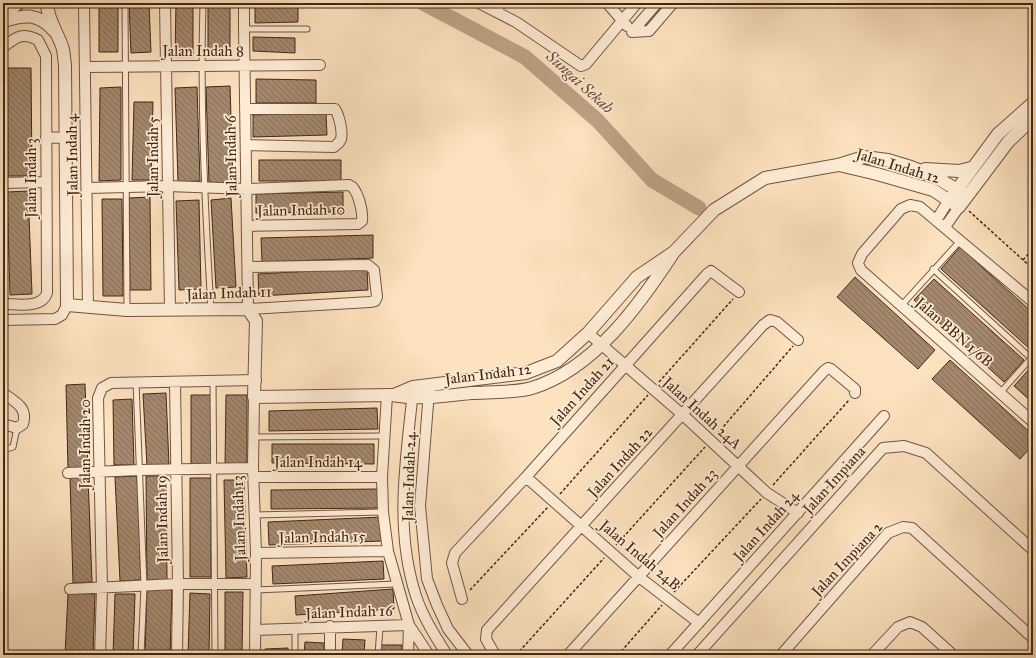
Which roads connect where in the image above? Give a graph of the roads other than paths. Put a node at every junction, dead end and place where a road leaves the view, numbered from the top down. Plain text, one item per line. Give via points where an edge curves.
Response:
1 (17, 3) edge
2 (47, 3) edge
3 (84, 3) edge
4 (125, 3) edge
5 (165, 3) edge
6 (203, 3) edge
7 (244, 3) edge
8 (479, 3) edge
9 (607, 3) edge
10 (637, 3) edge
11 (657, 3) edge
12 (673, 3) edge
13 (498, 7) edge
14 (3, 15) edge
15 (3, 21) edge
16 (622, 21) junction
17 (244, 29) junction
18 (307, 29) dead end
19 (632, 32) junction
20 (56, 33) junction
21 (3, 47) edge
22 (320, 65) dead end
23 (125, 66) junction
24 (167, 66) junction
25 (201, 66) junction
26 (245, 66) junction
27 (85, 67) junction
28 (1033, 103) edge
29 (245, 109) junction
30 (1033, 118) edge
31 (46, 137) junction
32 (66, 138) junction
33 (246, 145) junction
34 (838, 165) junction
35 (911, 168) junction
36 (971, 168) junction
37 (46, 182) junction
38 (4, 183) edge
39 (168, 186) junction
40 (127, 187) junction
41 (87, 188) junction
42 (204, 189) junction
43 (247, 189) junction
44 (957, 189) junction
45 (959, 202) junction
46 (936, 219) junction
47 (247, 226) junction
48 (945, 227) junction
49 (961, 240) junction
50 (674, 252) junction
51 (248, 267) junction
52 (934, 269) junction
53 (739, 292) road end
54 (3, 294) edge
55 (1033, 302) edge
56 (3, 304) edge
57 (67, 305) junction
58 (901, 306) junction
59 (88, 307) junction
60 (248, 309) junction
61 (127, 310) junction
62 (170, 310) junction
63 (211, 311) junction
64 (3, 320) edge
65 (588, 333) junction
66 (798, 340) dead end
67 (601, 345) junction
68 (1032, 358) edge
69 (626, 365) junction
70 (213, 380) junction
71 (256, 380) junction
72 (136, 382) junction
73 (175, 382) junction
74 (429, 391) junction
75 (3, 393) edge
76 (413, 393) junction
77 (855, 393) road end
78 (1000, 394) junction
79 (390, 395) junction
80 (254, 397) junction
81 (683, 414) junction
82 (884, 416) dead end
83 (1033, 422) edge
84 (3, 424) edge
85 (17, 428) junction
86 (383, 436) junction
87 (253, 437) junction
88 (3, 450) edge
89 (738, 466) junction
90 (215, 468) junction
91 (176, 469) junction
92 (140, 470) junction
93 (100, 471) junction
94 (68, 473) dead end
95 (253, 473) junction
96 (382, 477) junction
97 (526, 477) junction
98 (383, 512) junction
99 (798, 513) junction
100 (254, 515) junction
101 (583, 527) junction
102 (1033, 550) edge
103 (388, 551) junction
104 (256, 553) junction
105 (639, 577) junction
106 (178, 584) junction
107 (216, 584) junction
108 (396, 584) junction
109 (144, 586) junction
110 (256, 587) junction
111 (70, 589) dead end
112 (102, 589) junction
113 (462, 599) road end
114 (699, 623) junction
115 (409, 625) junction
116 (330, 626) junction
117 (380, 627) junction
118 (295, 629) junction
119 (255, 630) junction
120 (1033, 638) edge
121 (100, 655) edge
122 (141, 655) edge
123 (177, 655) edge
124 (215, 655) edge
125 (255, 655) edge
126 (295, 655) edge
127 (330, 655) edge
128 (378, 655) edge
129 (408, 655) edge
130 (429, 655) edge
131 (447, 655) edge
132 (468, 655) edge
133 (495, 655) edge
134 (568, 655) edge
135 (670, 655) edge
136 (697, 655) edge
137 (781, 655) edge
138 (872, 655) edge
139 (953, 655) edge

1 - 14 main road
2 - 20 street
3 - 27 street, Jalan Indah 4
4 - 23 lane
5 - 24 street, Jalan Indah 5
6 - 25 lane
7 - 17 street, Jalan Indah 6
8 - 13 street
9 - 16 street
10 - 16 street
11 - 19 street
12 - 19 street via 649,31
13 - 16 street via 581,66 586,64
15 - 20 street via 27,16 40,18
16 - 19 street
17 - 18 lane
17 - 26 street, Jalan Indah 6
20 - 32 street via 62,46 65,65
21 - 31 street, Jalan Indah 3 via 19,36 29,35 38,40 46,56
21 - 38 lane
22 - 26 street, Jalan Indah 8
23 - 24 street, Jalan Indah 8
23 - 27 street, Jalan Indah 8
23 - 40 lane
24 - 25 street, Jalan Indah 8
24 - 39 street, Jalan Indah 5
25 - 26 street, Jalan Indah 8
25 - 42 lane
26 - 29 street, Jalan Indah 6
27 - 41 street, Jalan Indah 4
28 - 36 street via 998,134
29 - 33 street, Jalan Indah 6
29 - 33 street via 335,109 342,138 340,143 334,146
30 - 45 street via 1008,142
31 - 32 street
31 - 37 street, Jalan Indah 3
32 - 57 street
33 - 43 street, Jalan Indah 6
34 - 35 street, Jalan Indah 12 via 864,157 888,160
34 - 45 street, Jalan Indah 12 via 933,190
34 - 50 street, Jalan Indah 12 via 766,178 714,210
35 - 36 street via 943,171
35 - 44 street, Jalan Indah 12 via 934,176
36 - 44 street
37 - 38 street
37 - 56 street, Jalan Indah 3 via 45,300 39,303
38 - 54 lane
39 - 40 street
39 - 42 street
39 - 62 street, Jalan Indah 5
40 - 41 street
40 - 61 lane
41 - 59 street, Jalan Indah 4
42 - 43 street
42 - 63 lane
43 - 47 street, Jalan Indah 6
43 - 47 street, Jalan Indah 10 via 349,185 354,189 363,215 358,224
44 - 45 street, Jalan Indah 12
45 - 46 street
45 - 48 street
46 - 48 street
46 - 58 street, Jalan BBN 1/6B via 920,207 910,205 901,209 862,254 858,263 861,270
47 - 51 street, Jalan Indah 6
48 - 49 street
49 - 52 lane
49 - 55 street
50 - 65 street, Jalan Indah 12 via 637,277
50 - 67 street, Jalan Indah 12 via 650,289
51 - 60 street, Jalan Indah 6
51 - 60 street, Jalan Indah 11 via 368,265 374,270 377,297 375,301 370,302
52 - 58 lane
52 - 68 lane
53 - 69 street, Jalan Indah 21 via 711,271
57 - 59 street, Jalan Indah 11
57 - 64 street via 62,315 56,319
58 - 78 street, Jalan BBN 1/6B
59 - 61 street, Jalan Indah 11
60 - 63 street, Jalan Indah 11
60 - 71 street, Jalan Indah 13 via 256,321
61 - 62 street, Jalan Indah 11
62 - 63 street, Jalan Indah 11
65 - 67 street, Jalan Indah 24A
65 - 74 street, Jalan Indah 12 via 557,361 526,373
66 - 81 street, Jalan Indah 22 via 777,322 770,320
67 - 69 street, Jalan Indah 24A
67 - 74 street, Jalan Indah 12 via 567,373 531,388
68 - 78 lane
69 - 81 street, Jalan Indah 24A
69 - 97 street, Jalan Indah 21
70 - 71 street, Jalan Indah 20
70 - 73 street, Jalan Indah 20
70 - 90 lane
71 - 80 street, Jalan Indah 13
72 - 73 street, Jalan Indah 20
72 - 92 lane
72 - 93 street, Jalan Indah 20 via 111,383 102,388 98,398
73 - 91 street, Jalan Indah 19
74 - 76 street, Jalan Indah 12
74 - 132 street, Jalan Indah 24 via 420,506 428,579 448,629
75 - 85 street via 22,406 26,415 23,424
76 - 79 street, Jalan Indah 12
76 - 131 street, Jalan Indah 24 via 402,495 404,548 416,596
77 - 89 street, Jalan Indah 23 via 855,389 828,368
78 - 83 street, Jalan BBN 1/6B
79 - 80 street, Jalan Indah 12
79 - 86 street
80 - 87 street, Jalan Indah 13
81 - 89 street, Jalan Indah 24A
81 - 101 street, Jalan Indah 22
82 - 99 street, Jalan Indah 24
84 - 85 street
85 - 88 lane via 13,447
86 - 87 lane
86 - 96 street
87 - 95 street, Jalan Indah 13
89 - 99 street, Jalan Indah 24A via 767,493
89 - 105 street, Jalan Indah 23
90 - 91 street, Jalan Indah 14
90 - 95 street, Jalan Indah 14
90 - 107 lane
91 - 92 street, Jalan Indah 14
91 - 106 street, Jalan Indah 19
92 - 93 street, Jalan Indah 14
92 - 109 lane
93 - 94 street, Jalan Indah 14
93 - 112 street, Jalan Indah 20
95 - 96 street, Jalan Indah 14
95 - 100 street, Jalan Indah 13
96 - 98 street
97 - 101 street, Jalan Indah 24B
97 - 113 street, Jalan Indah 21 via 452,558
98 - 100 lane
98 - 103 street
99 - 114 street, Jalan Indah 24
100 - 104 street, Jalan Indah 13
101 - 105 street, Jalan Indah 24B
101 - 133 street, Jalan Indah 22 via 487,630 486,639
102 - 136 street, Jalan Impiana via 926,453 904,446 883,448
103 - 104 street, Jalan Indah 15
103 - 108 street
104 - 110 street, Jalan Indah 13
105 - 114 street, Jalan Indah 24B
105 - 134 street, Jalan Indah 23
106 - 107 street
106 - 109 street
106 - 123 street, Jalan Indah 19
107 - 110 street
107 - 124 lane
108 - 110 lane
108 - 115 street
109 - 112 street
109 - 122 lane
110 - 119 street, Jalan Indah 13
111 - 112 street
112 - 121 street, Jalan Indah 20
114 - 135 street, Jalan Indah 24
115 - 117 street, Jalan Indah 16
115 - 129 street
115 - 130 street, Jalan Indah 16
116 - 117 street, Jalan Indah 16
116 - 118 street, Jalan Indah 16
116 - 127 street
117 - 128 lane
118 - 119 street, Jalan Indah 16
118 - 126 lane
119 - 125 street, Jalan Indah 13
120 - 137 street, Jalan Impiana 2 via 912,528 903,527 888,533
138 - 139 street via 898,627 910,622 922,627

